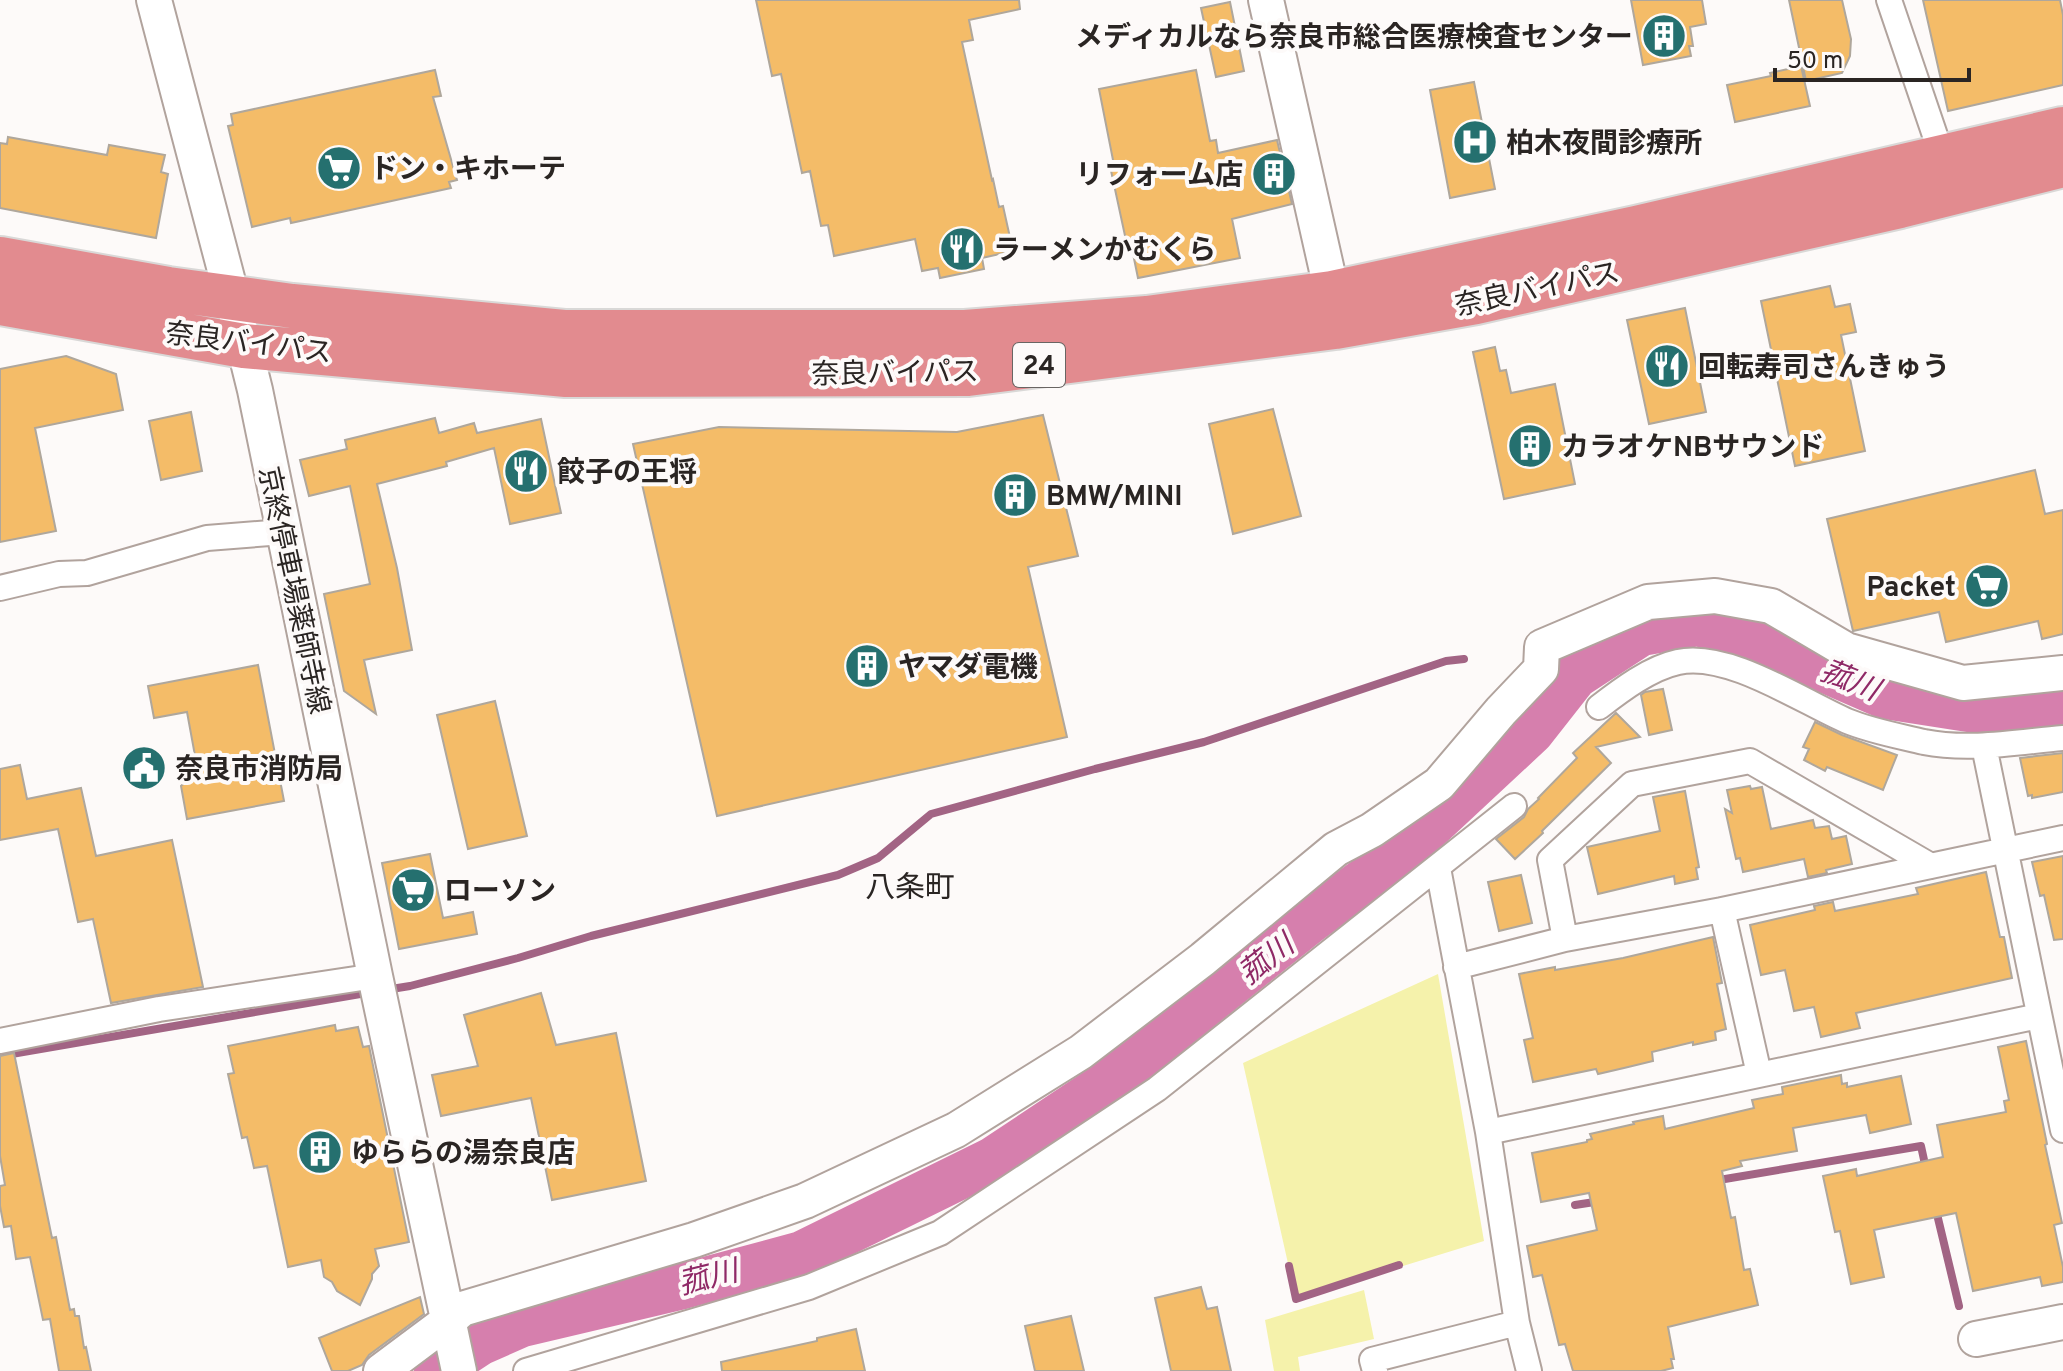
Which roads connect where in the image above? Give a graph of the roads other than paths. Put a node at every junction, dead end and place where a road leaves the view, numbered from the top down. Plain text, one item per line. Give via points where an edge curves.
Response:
1 (154, 0) edge
2 (1266, 0) edge
3 (1889, 0) edge
4 (2063, 129) edge
5 (1942, 156) junction
6 (2063, 165) edge
7 (0, 259) edge
8 (1332, 293) junction
9 (232, 297) junction
10 (0, 303) edge
11 (244, 346) junction
12 (283, 532) junction
13 (0, 588) edge
14 (2063, 673) edge
15 (1599, 707) dead end
16 (2063, 738) edge
17 (1984, 746) junction
18 (1514, 806) dead end
19 (2063, 838) edge
20 (2007, 850) junction
21 (1931, 866) junction
22 (1438, 868) junction
23 (1722, 910) junction
24 (1565, 939) junction
25 (1456, 967) junction
26 (375, 976) junction
27 (2039, 1016) junction
28 (0, 1041) edge
29 (1759, 1074) junction
30 (2063, 1130) edge
31 (1488, 1132) junction
32 (2063, 1322) edge
33 (1517, 1323) junction
34 (450, 1328) junction
35 (1976, 1339) dead end
36 (381, 1371) edge
37 (459, 1371) edge
38 (526, 1371) edge
39 (1375, 1371) edge
40 (1529, 1371) edge

1 - 9 street, 京終停車場薬師寺線
2 - 8 street
3 - 5 street
4 - 5 highway, 奈良バイパス / 24
5 - 8 highway, 奈良バイパス / 24
6 - 11 highway, 奈良バイパス / 24 via 1476,302 1335,327 968,374 566,375
7 - 9 highway, 奈良バイパス / 24
8 - 9 highway, 奈良バイパス / 24 via 1147,318 965,332 564,332
9 - 11 street, 京終停車場薬師寺線
10 - 11 highway, 奈良バイパス / 24
11 - 12 street, 京終停車場薬師寺線
12 - 13 street via 207,538 87,573
12 - 26 street, 京終停車場薬師寺線
14 - 34 street via 1963,683 1846,650 1771,606 1715,596 1648,602 1542,647 1541,669 1439,784 1336,849 1081,1052 956,1130 805,1201 462,1309
15 - 17 street via 1636,680 1677,662 1704,660 1743,671 1850,722 1927,742
16 - 17 street
17 - 20 street
18 - 22 street
19 - 20 street
20 - 21 street
20 - 27 street
21 - 23 street
21 - 24 street via 1750,761 1632,784 1550,860
22 - 25 street
22 - 38 street via 1157,1089 940,1233 809,1287
23 - 24 street
23 - 29 street
24 - 25 street
25 - 31 street
26 - 28 street via 159,1009
26 - 34 street, 京終停車場薬師寺線
27 - 29 street
27 - 30 street
29 - 31 street
31 - 33 street
32 - 35 street
33 - 39 street via 1372,1360
33 - 40 street
34 - 36 street
34 - 37 street, 京終停車場薬師寺線

